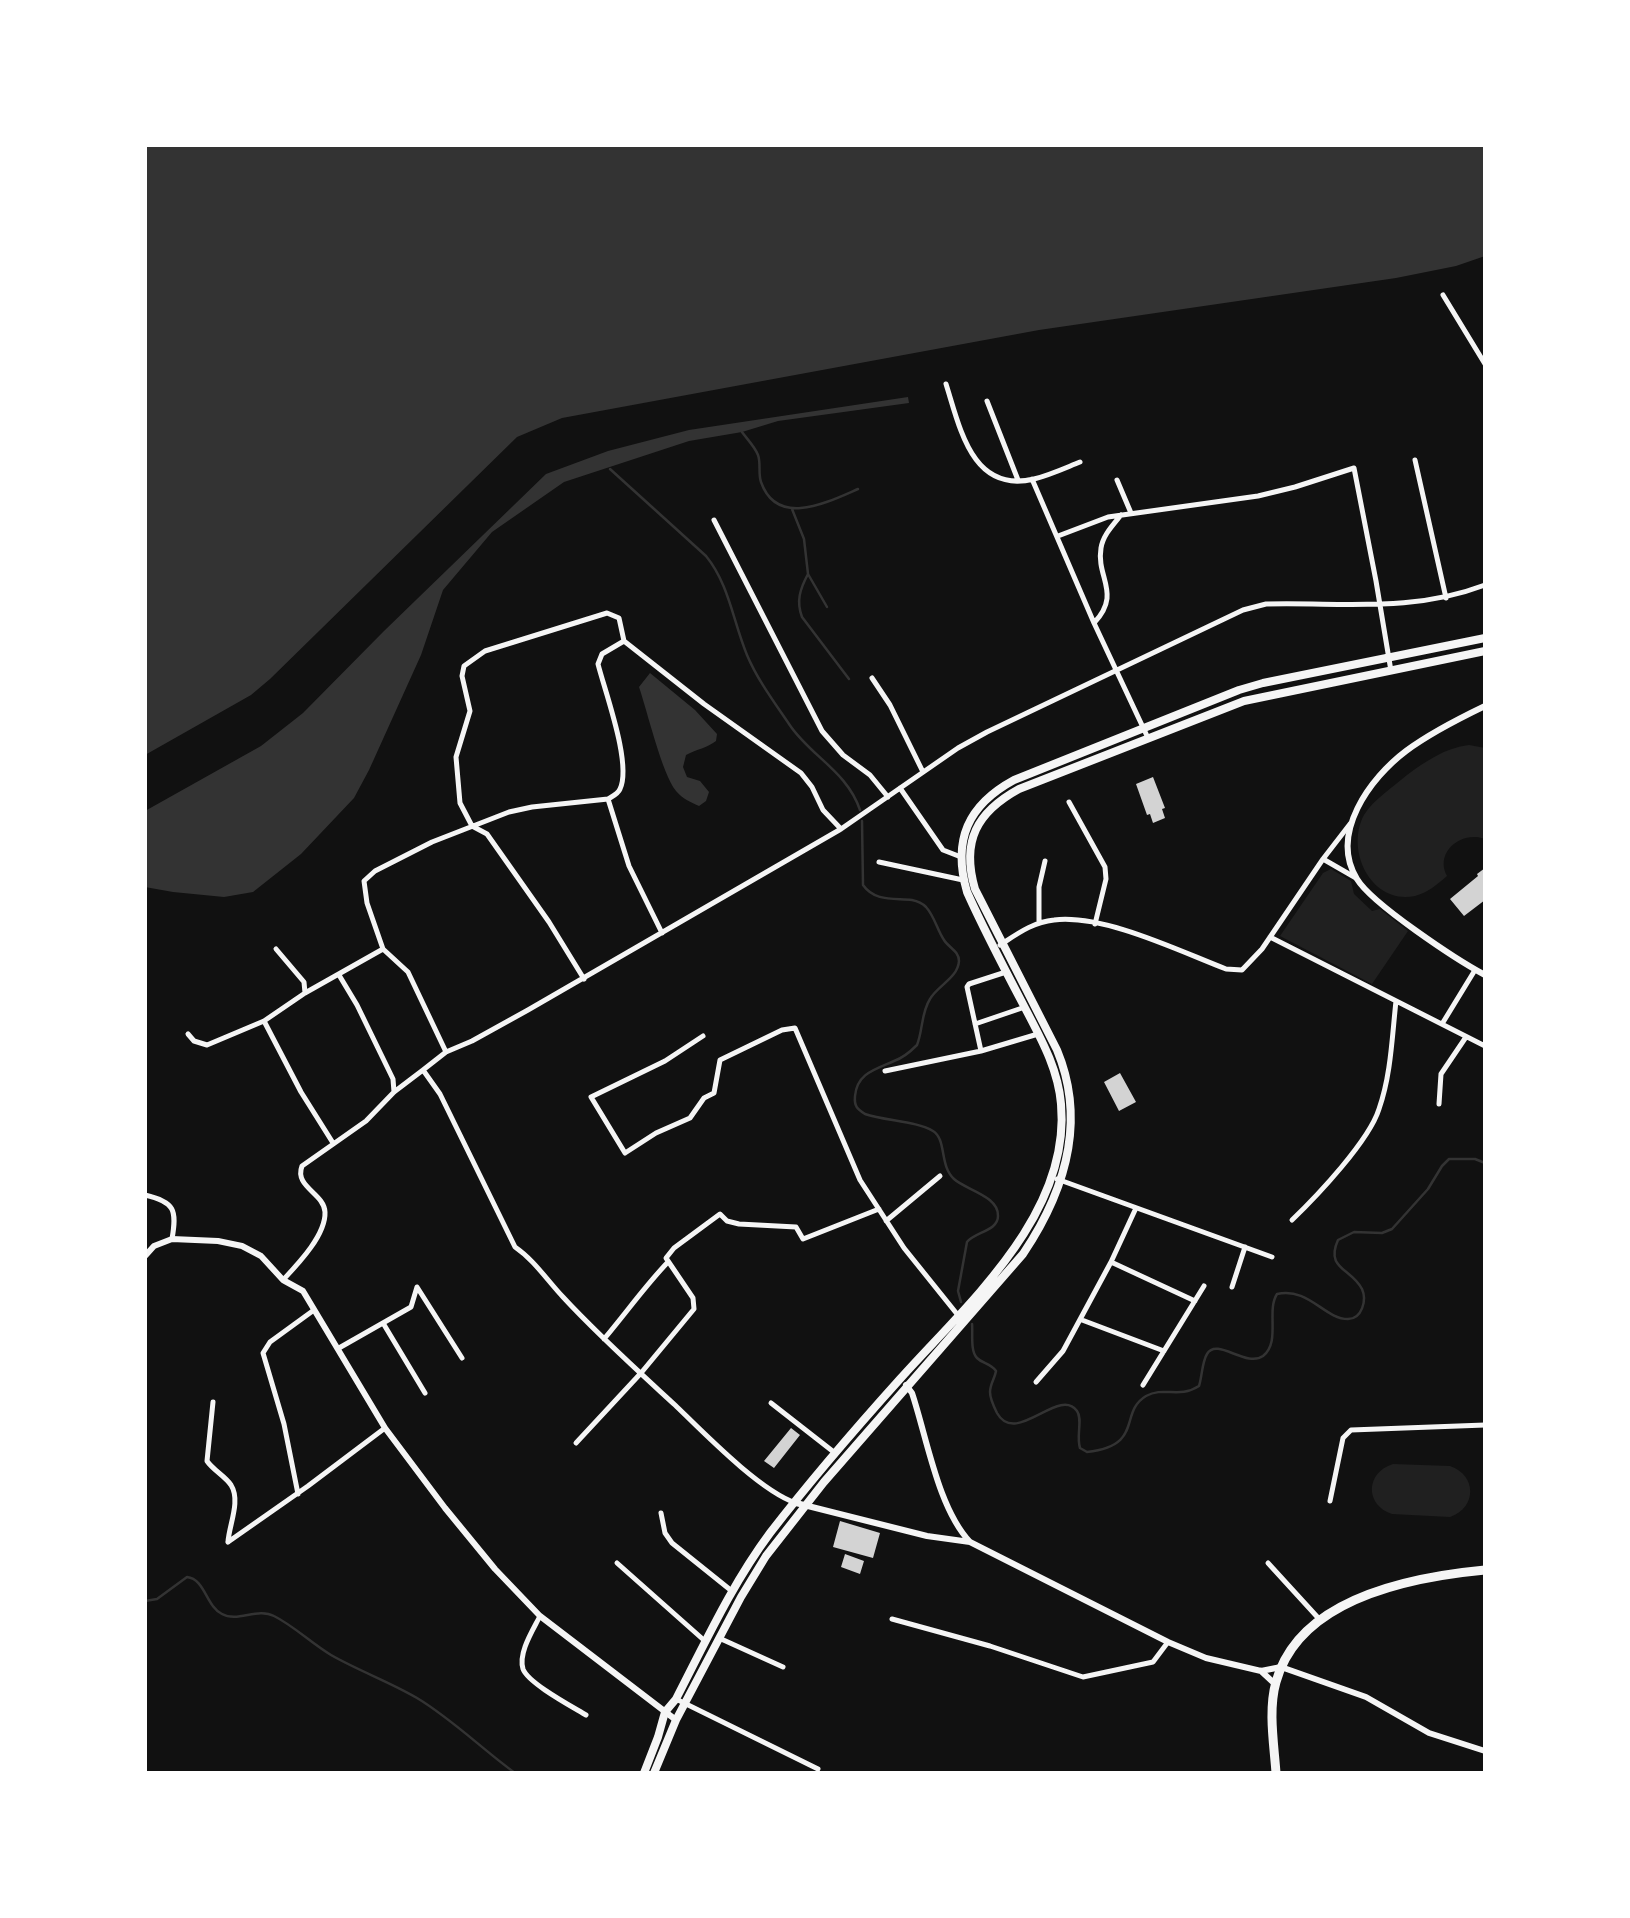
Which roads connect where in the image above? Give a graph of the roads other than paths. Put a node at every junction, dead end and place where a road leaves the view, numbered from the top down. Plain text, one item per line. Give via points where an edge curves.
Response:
1 (1443, 295) dead end
2 (1485, 364) edge
3 (946, 384) dead end
4 (987, 401) dead end
5 (1415, 460) dead end
6 (1080, 462) dead end
7 (1018, 480) junction
8 (1032, 480) junction
9 (1117, 480) dead end
10 (1131, 513) junction
11 (1121, 514) junction
12 (714, 520) dead end
13 (1058, 536) junction
14 (1485, 585) edge
15 (1446, 598) junction
16 (1380, 605) junction
17 (1094, 623) junction
18 (1485, 638) edge
19 (624, 641) junction
20 (1485, 651) edge
21 (1389, 659) junction
22 (1117, 670) junction
23 (1391, 671) junction
24 (872, 678) dead end
25 (1485, 706) edge
26 (1144, 728) junction
27 (1148, 738) junction
28 (923, 772) junction
29 (900, 788) junction
30 (888, 797) junction
31 (608, 799) junction
32 (1069, 802) dead end
33 (1352, 822) junction
34 (472, 826) junction
35 (841, 830) junction
36 (961, 857) junction
37 (1323, 859) junction
38 (1045, 861) dead end
39 (878, 862) dead end
40 (1356, 878) junction
41 (963, 880) junction
42 (1039, 923) junction
43 (1096, 924) junction
44 (662, 933) junction
45 (1270, 937) junction
46 (999, 946) junction
47 (383, 948) junction
48 (276, 949) dead end
49 (1475, 970) junction
50 (1006, 972) junction
51 (339, 975) junction
52 (1485, 975) edge
53 (584, 979) junction
54 (305, 993) junction
55 (1396, 1001) junction
56 (1029, 1005) junction
57 (264, 1021) junction
58 (975, 1024) junction
59 (1442, 1024) junction
60 (188, 1034) dead end
61 (1038, 1034) junction
62 (703, 1036) dead end
63 (1466, 1037) junction
64 (1485, 1046) edge
65 (981, 1051) junction
66 (446, 1052) junction
67 (423, 1070) junction
68 (885, 1071) dead end
69 (394, 1092) junction
70 (1065, 1092) junction
71 (1439, 1104) dead end
72 (332, 1143) junction
73 (940, 1176) dead end
74 (1051, 1177) junction
75 (1061, 1181) junction
76 (145, 1195) edge
77 (1136, 1208) junction
78 (879, 1209) junction
79 (1292, 1220) dead end
80 (886, 1221) junction
81 (172, 1239) junction
82 (1245, 1247) junction
83 (145, 1256) edge
84 (1272, 1257) dead end
85 (668, 1262) junction
86 (1111, 1262) junction
87 (283, 1280) junction
88 (1204, 1286) dead end
89 (1233, 1287) dead end
90 (1195, 1301) junction
91 (314, 1310) junction
92 (957, 1314) junction
93 (1082, 1320) junction
94 (383, 1324) junction
95 (604, 1339) junction
96 (339, 1348) junction
97 (1164, 1351) junction
98 (462, 1358) dead end
99 (641, 1373) junction
100 (900, 1379) junction
101 (1036, 1382) dead end
102 (1143, 1385) dead end
103 (907, 1386) junction
104 (425, 1393) dead end
105 (213, 1402) dead end
106 (771, 1403) dead end
107 (1485, 1425) edge
108 (385, 1428) junction
109 (576, 1443) dead end
110 (835, 1453) junction
111 (298, 1494) junction
112 (1330, 1501) dead end
113 (796, 1503) junction
114 (805, 1505) junction
115 (661, 1513) dead end
116 (970, 1542) junction
117 (617, 1563) dead end
118 (1268, 1563) dead end
119 (1485, 1570) edge
120 (733, 1592) junction
121 (540, 1616) junction
122 (892, 1619) dead end
123 (1321, 1621) junction
124 (719, 1638) junction
125 (1168, 1642) junction
126 (706, 1643) junction
127 (783, 1667) dead end
128 (1281, 1667) junction
129 (1261, 1671) junction
130 (1275, 1684) junction
131 (680, 1702) junction
132 (665, 1713) junction
133 (586, 1715) dead end
134 (676, 1720) junction
135 (1485, 1751) edge
136 (818, 1769) dead end
137 (644, 1773) edge
138 (654, 1773) edge
139 (1276, 1773) edge

1 - 2 street
3 - 7 street via 974,457 988,473
4 - 7 street
5 - 15 street
6 - 8 street
7 - 8 street
8 - 13 street
9 - 10 street
10 - 11 street
10 - 16 street via 1258,496 1354,468
11 - 13 street
11 - 17 street via 1101,548 1108,594
12 - 30 street via 822,731
13 - 17 street
14 - 15 street
15 - 16 street
16 - 21 street
16 - 22 street via 1255,606
17 - 22 street
18 - 21 main road
19 - 31 street via 602,654 598,664 624,760 619,793
19 - 34 street via 619,618 607,613 485,652 464,666 470,711 456,769 460,803
19 - 35 street via 801,773
20 - 23 main road
21 - 23 street
21 - 26 main road via 1263,683
22 - 26 street
22 - 28 street via 987,732
23 - 27 main road via 1244,701
24 - 28 street
25 - 33 street via 1399,757 1374,782
26 - 27 street
26 - 36 main road via 993,792 972,815
27 - 46 main road via 1018,789 980,820 970,868
28 - 29 street
29 - 30 street
29 - 36 street via 943,850
30 - 35 street
31 - 34 street via 532,807
31 - 44 street via 629,866
32 - 43 street via 1105,867
33 - 37 street
33 - 40 street via 1348,850
34 - 47 street via 367,876 367,903
34 - 53 street via 487,834
35 - 44 street
36 - 41 main road
37 - 40 street
37 - 45 street
38 - 42 street
39 - 41 street
40 - 49 street via 1377,900
41 - 46 main road via 971,902
42 - 43 street via 1068,920
42 - 46 street
43 - 45 street via 1235,971 1250,963
44 - 53 street
45 - 55 street
46 - 50 main road
46 - 56 main road
47 - 51 street
47 - 66 street via 408,972
48 - 54 street via 303,982
49 - 52 street
49 - 59 street
50 - 56 main road
50 - 58 street via 967,985
51 - 54 street
51 - 69 street via 393,1079
53 - 66 street
54 - 57 street
55 - 59 street
55 - 79 street via 1379,1112 1335,1173
56 - 58 street
56 - 61 main road
56 - 70 main road via 1062,1062
57 - 60 street via 207,1045
57 - 72 street
58 - 65 street
59 - 63 street
61 - 65 street
61 - 70 main road
62 - 78 street via 665,1061 592,1097 625,1153 690,1118 704,1098 714,1093 720,1060 795,1028 843,1144
63 - 64 street
63 - 71 street via 1441,1074
65 - 68 street
66 - 67 street
67 - 69 street
67 - 95 street via 440,1094 515,1247
69 - 72 street via 366,1121
70 - 74 main road via 1060,1144
70 - 75 main road via 1071,1137
72 - 87 street via 305,1162 299,1173 324,1205 325,1214 307,1254
73 - 80 street
74 - 75 street
74 - 92 main road via 1021,1238
75 - 77 street
75 - 103 main road via 1023,1254
76 - 81 street via 171,1206 175,1213
77 - 82 street
77 - 86 street
78 - 80 street
78 - 85 street via 803,1239 796,1227 739,1224 720,1214 674,1248
80 - 92 street
81 - 83 street via 154,1246
81 - 87 street via 242,1247 261,1256
82 - 84 street
82 - 89 street
85 - 95 street
85 - 99 street via 693,1298 694,1309
86 - 90 street
86 - 93 street
87 - 91 street via 303,1291
88 - 90 street
90 - 97 street
91 - 96 street
91 - 111 street via 270,1342 263,1353
92 - 100 main road
93 - 97 street
93 - 101 street
94 - 96 street
94 - 98 street via 411,1307 417,1287
94 - 104 street
95 - 99 street
96 - 108 street
97 - 102 street
99 - 109 street
99 - 113 street via 717,1445 780,1497
100 - 103 street
100 - 110 main road
103 - 114 main road
103 - 116 street via 950,1513
105 - 111 street via 207,1461 234,1493 228,1542
106 - 110 street
107 - 112 street via 1351,1430 1343,1438
108 - 111 street
108 - 121 street via 495,1569
110 - 113 main road
113 - 114 street
113 - 120 main road via 763,1543
114 - 116 street via 927,1536
114 - 124 main road via 766,1556
115 - 120 street via 672,1543
116 - 125 street
117 - 126 street
118 - 123 street
119 - 123 highway via 1392,1585
120 - 126 main road
121 - 132 street
121 - 133 street via 526,1647 524,1671
122 - 125 street via 1083,1677 1153,1662
123 - 128 highway via 1297,1643
124 - 127 street
124 - 131 main road
125 - 129 street via 1206,1658
126 - 131 main road
128 - 129 street
128 - 130 highway
128 - 135 street via 1366,1697 1429,1733
129 - 130 street
130 - 139 highway
131 - 132 main road
131 - 134 main road
131 - 136 street
132 - 134 street
132 - 137 main road
134 - 138 main road

